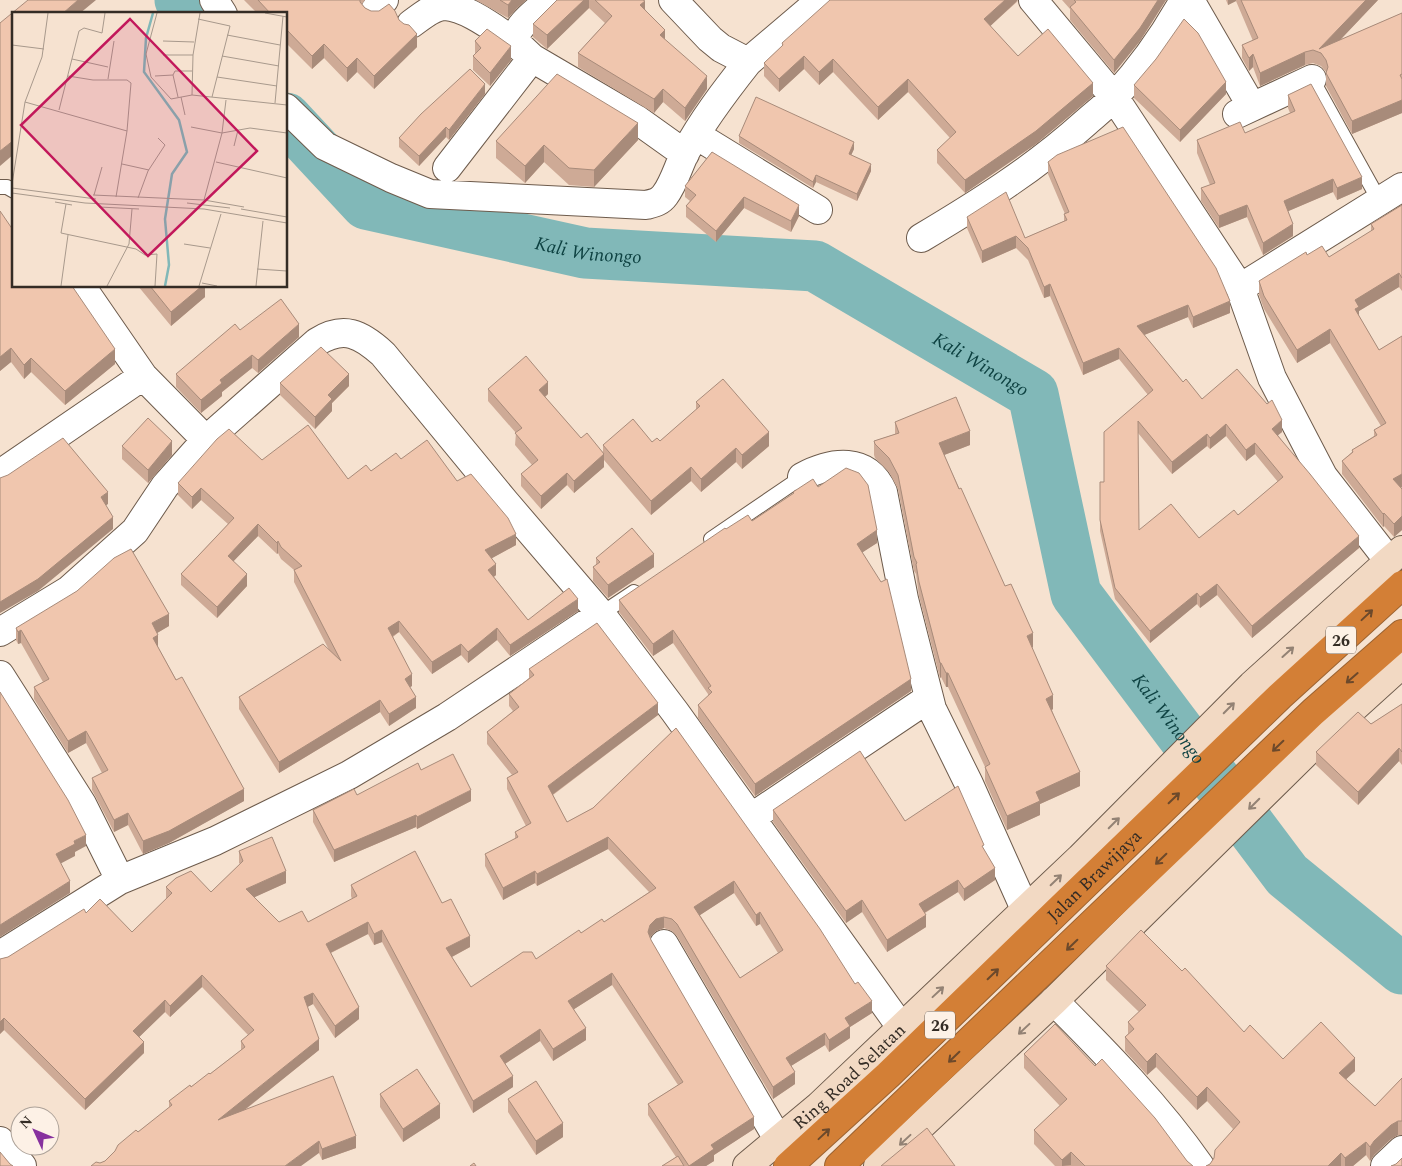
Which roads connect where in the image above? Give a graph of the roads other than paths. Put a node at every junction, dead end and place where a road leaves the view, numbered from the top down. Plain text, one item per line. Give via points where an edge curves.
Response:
1 (214, 0) edge
2 (549, 0) edge
3 (674, 0) edge
4 (821, 0) edge
5 (1033, 0) edge
6 (1184, 0) edge
7 (1190, 0) edge
8 (222, 12) edge
9 (411, 24) edge
10 (523, 50) junction
11 (748, 62) junction
12 (1309, 73) joint
13 (1114, 97) junction
14 (288, 110) edge
15 (690, 144) junction
16 (446, 168) dead end
17 (1391, 194) edge
18 (818, 210) dead end
19 (921, 238) dead end
20 (82, 288) edge
21 (1240, 288) junction
22 (143, 376) junction
23 (206, 440) junction
24 (0, 474) edge
25 (802, 477) joint
26 (698, 548) edge
27 (1395, 555) edge
28 (1402, 584) edge
29 (641, 587) edge
30 (601, 614) junction
31 (0, 632) edge
32 (1402, 634) edge
33 (1402, 664) edge
34 (0, 675) edge
35 (929, 698) junction
36 (1320, 723) junction
37 (752, 817) junction
38 (1084, 869) junction
39 (120, 880) junction
40 (1025, 909) junction
41 (664, 944) dead end
42 (0, 955) edge
43 (1054, 1002) junction
44 (900, 1027) junction
45 (778, 1139) junction
46 (0, 1141) edge
47 (1402, 1147) edge
48 (22, 1166) edge
49 (747, 1166) edge
50 (788, 1166) edge
51 (839, 1166) edge
52 (878, 1166) edge
53 (1200, 1166) edge
54 (1385, 1166) edge

1 - 8 street
2 - 10 street via 514,35
3 - 11 street via 710,39
4 - 11 street
5 - 13 street
6 - 13 street via 1156,46
7 - 12 street via 1245,111
9 - 10 street via 430,11 445,6 466,12
10 - 15 street via 636,119
10 - 16 street
11 - 15 street
12 - 17 lane
13 - 19 street via 1042,159 980,203
13 - 21 street
14 - 15 street via 325,146 430,194 657,203 665,196
15 - 18 street
17 - 21 street
20 - 22 street
21 - 27 street via 1272,378 1323,476
22 - 23 street
22 - 24 street
23 - 30 street via 317,342 338,333 358,336 383,354
23 - 31 street via 165,486 135,531 69,590
25 - 26 lane
25 - 35 street via 828,466 859,466 879,483
38 -> 27 street, Ring Road Selatan via 1252,685
38 -> 28 highway, Jalan Brawijaya / 26
29 - 30 lane
30 - 37 street
30 - 39 street via 447,717 349,775 215,841
32 -> 36 highway, Jalan Brawijaya / 26
33 - 36 street
34 - 39 street via 82,804
35 - 37 street
35 - 40 street
36 -> 43 street via 1134,922
36 -> 51 highway, Jalan Brawijaya / 26 via 1107,911
37 - 44 street
40 -> 38 street, Ring Road Selatan
50 -> 38 highway, Jalan Brawijaya / 26 via 888,1075
39 - 42 street
44 -> 40 street, Ring Road Selatan
41 - 45 street
43 -> 52 street
43 - 53 street via 1142,1094
44 - 45 street, Ring Road Selatan via 819,1106
45 - 49 street, Ring Road Selatan
46 - 48 street
47 - 54 street

